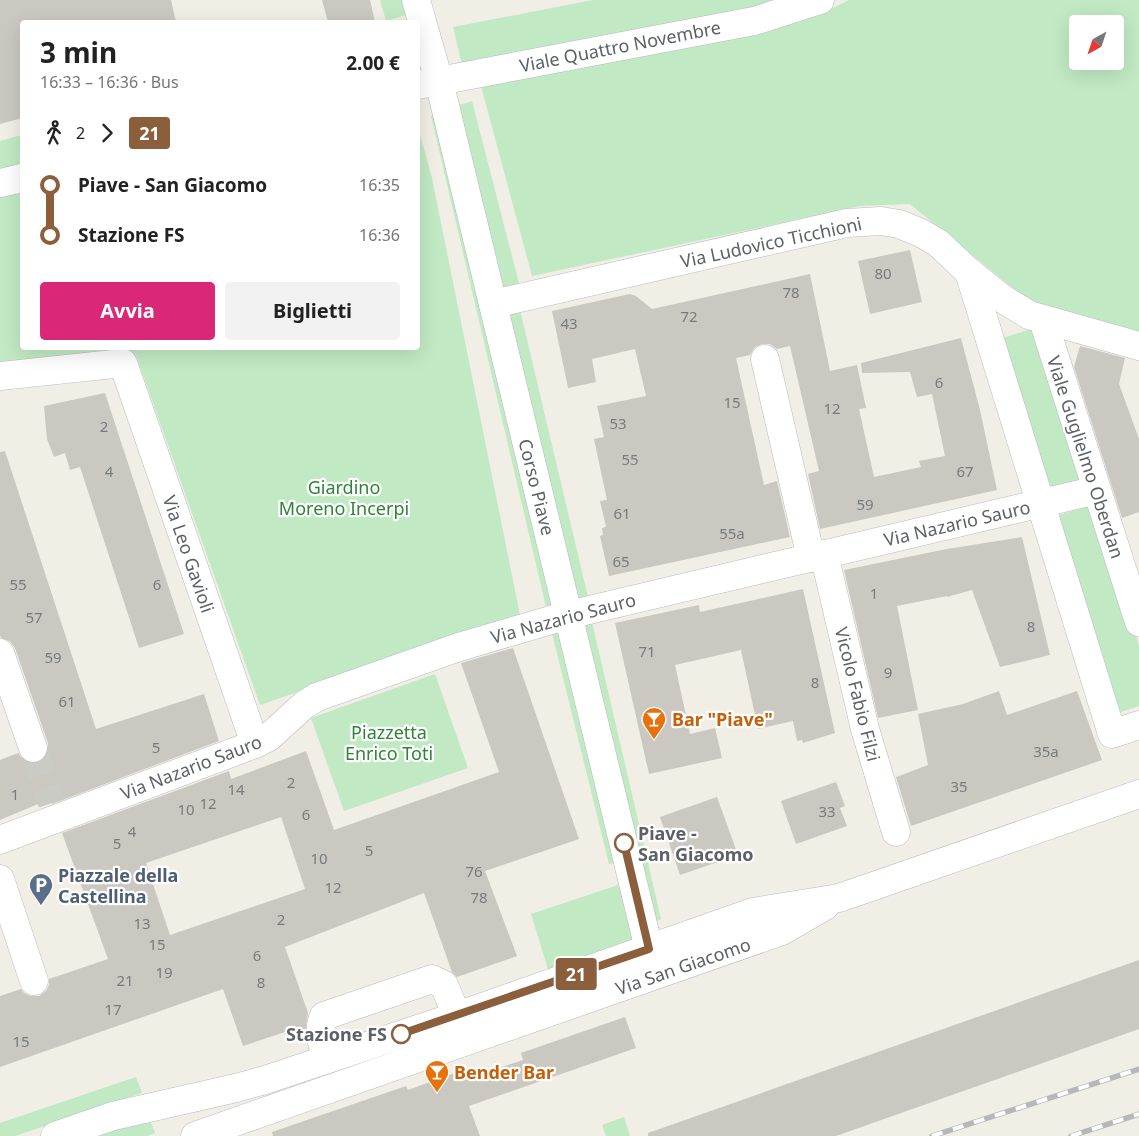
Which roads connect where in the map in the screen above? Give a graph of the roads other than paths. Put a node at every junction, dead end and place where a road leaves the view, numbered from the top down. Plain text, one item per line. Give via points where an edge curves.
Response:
1 (416, 0) edge
2 (820, 0) edge
3 (419, 20) edge
4 (420, 28) edge
5 (428, 83) edge
6 (20, 179) edge
7 (0, 184) edge
8 (969, 272) junction
9 (493, 304) junction
10 (1043, 320) junction
11 (1139, 346) edge
12 (764, 359) dead end
13 (0, 376) edge
14 (1097, 490) junction
15 (1041, 504) junction
16 (818, 556) junction
17 (568, 615) junction
18 (1139, 622) edge
19 (0, 653) edge
20 (13, 692) junction
21 (0, 720) edge
22 (1139, 725) edge
23 (255, 744) junction
24 (33, 748) tunnel mouth
25 (1139, 794) edge
26 (896, 832) dead end
27 (0, 840) edge
28 (0, 879) edge
29 (839, 898) junction
30 (649, 949) junction
31 (656, 975) junction
32 (34, 980) dead end
33 (456, 1016) junction
34 (465, 1042) junction
35 (327, 1059) junction
36 (337, 1087) junction
37 (198, 1096) junction
38 (201, 1134) edge
39 (55, 1136) edge

1 - 3 street, Corso Piave
2 - 5 street, Viale Quattro Novembre via 754,21
4 - 5 street, Corso Piave
5 - 9 street, Corso Piave
6 - 7 street
8 - 9 street, Via Ludovico Ticchioni via 938,243 921,233 881,220 863,221
8 - 10 street, Via Ludovico Ticchioni via 1016,308
8 - 15 street
9 - 17 street, Corso Piave
10 - 11 street, Via Ludovico Ticchioni
10 - 14 street, Viale Guglielmo Oberdan
12 - 16 street, Vicolo Fabio Filzi
13 - 23 street, Via Leo Gavioli via 123,363
14 - 15 street, Via Nazario Sauro
14 - 18 street, Viale Guglielmo Oberdan
15 - 16 street, Via Nazario Sauro
15 - 22 street via 1112,734
16 - 17 street, Via Nazario Sauro
16 - 26 street, Vicolo Fabio Filzi
17 - 23 street, Via Nazario Sauro via 459,647 317,697 269,737
17 - 30 street, Corso Piave
19 - 20 street
20 - 21 street
20 - 24 street
23 - 27 street, Via Nazario Sauro via 54,811
25 - 29 street, Via San Giacomo
28 - 32 street
29 - 30 street, Via San Giacomo via 753,912
29 - 31 street, Via San Giacomo via 782,931
30 - 31 street, Corso Piave
30 - 33 street, Via San Giacomo
31 - 34 street, Via San Giacomo
33 - 34 street
33 - 35 street, Via San Giacomo
33 - 35 street via 444,985 432,979 324,1016 320,1026
34 - 36 street, Via San Giacomo
35 - 36 street
35 - 37 street, Via San Giacomo via 236,1088
36 - 38 street, Via San Giacomo
37 - 38 street
37 - 39 street, Via San Giacomo via 113,1116

